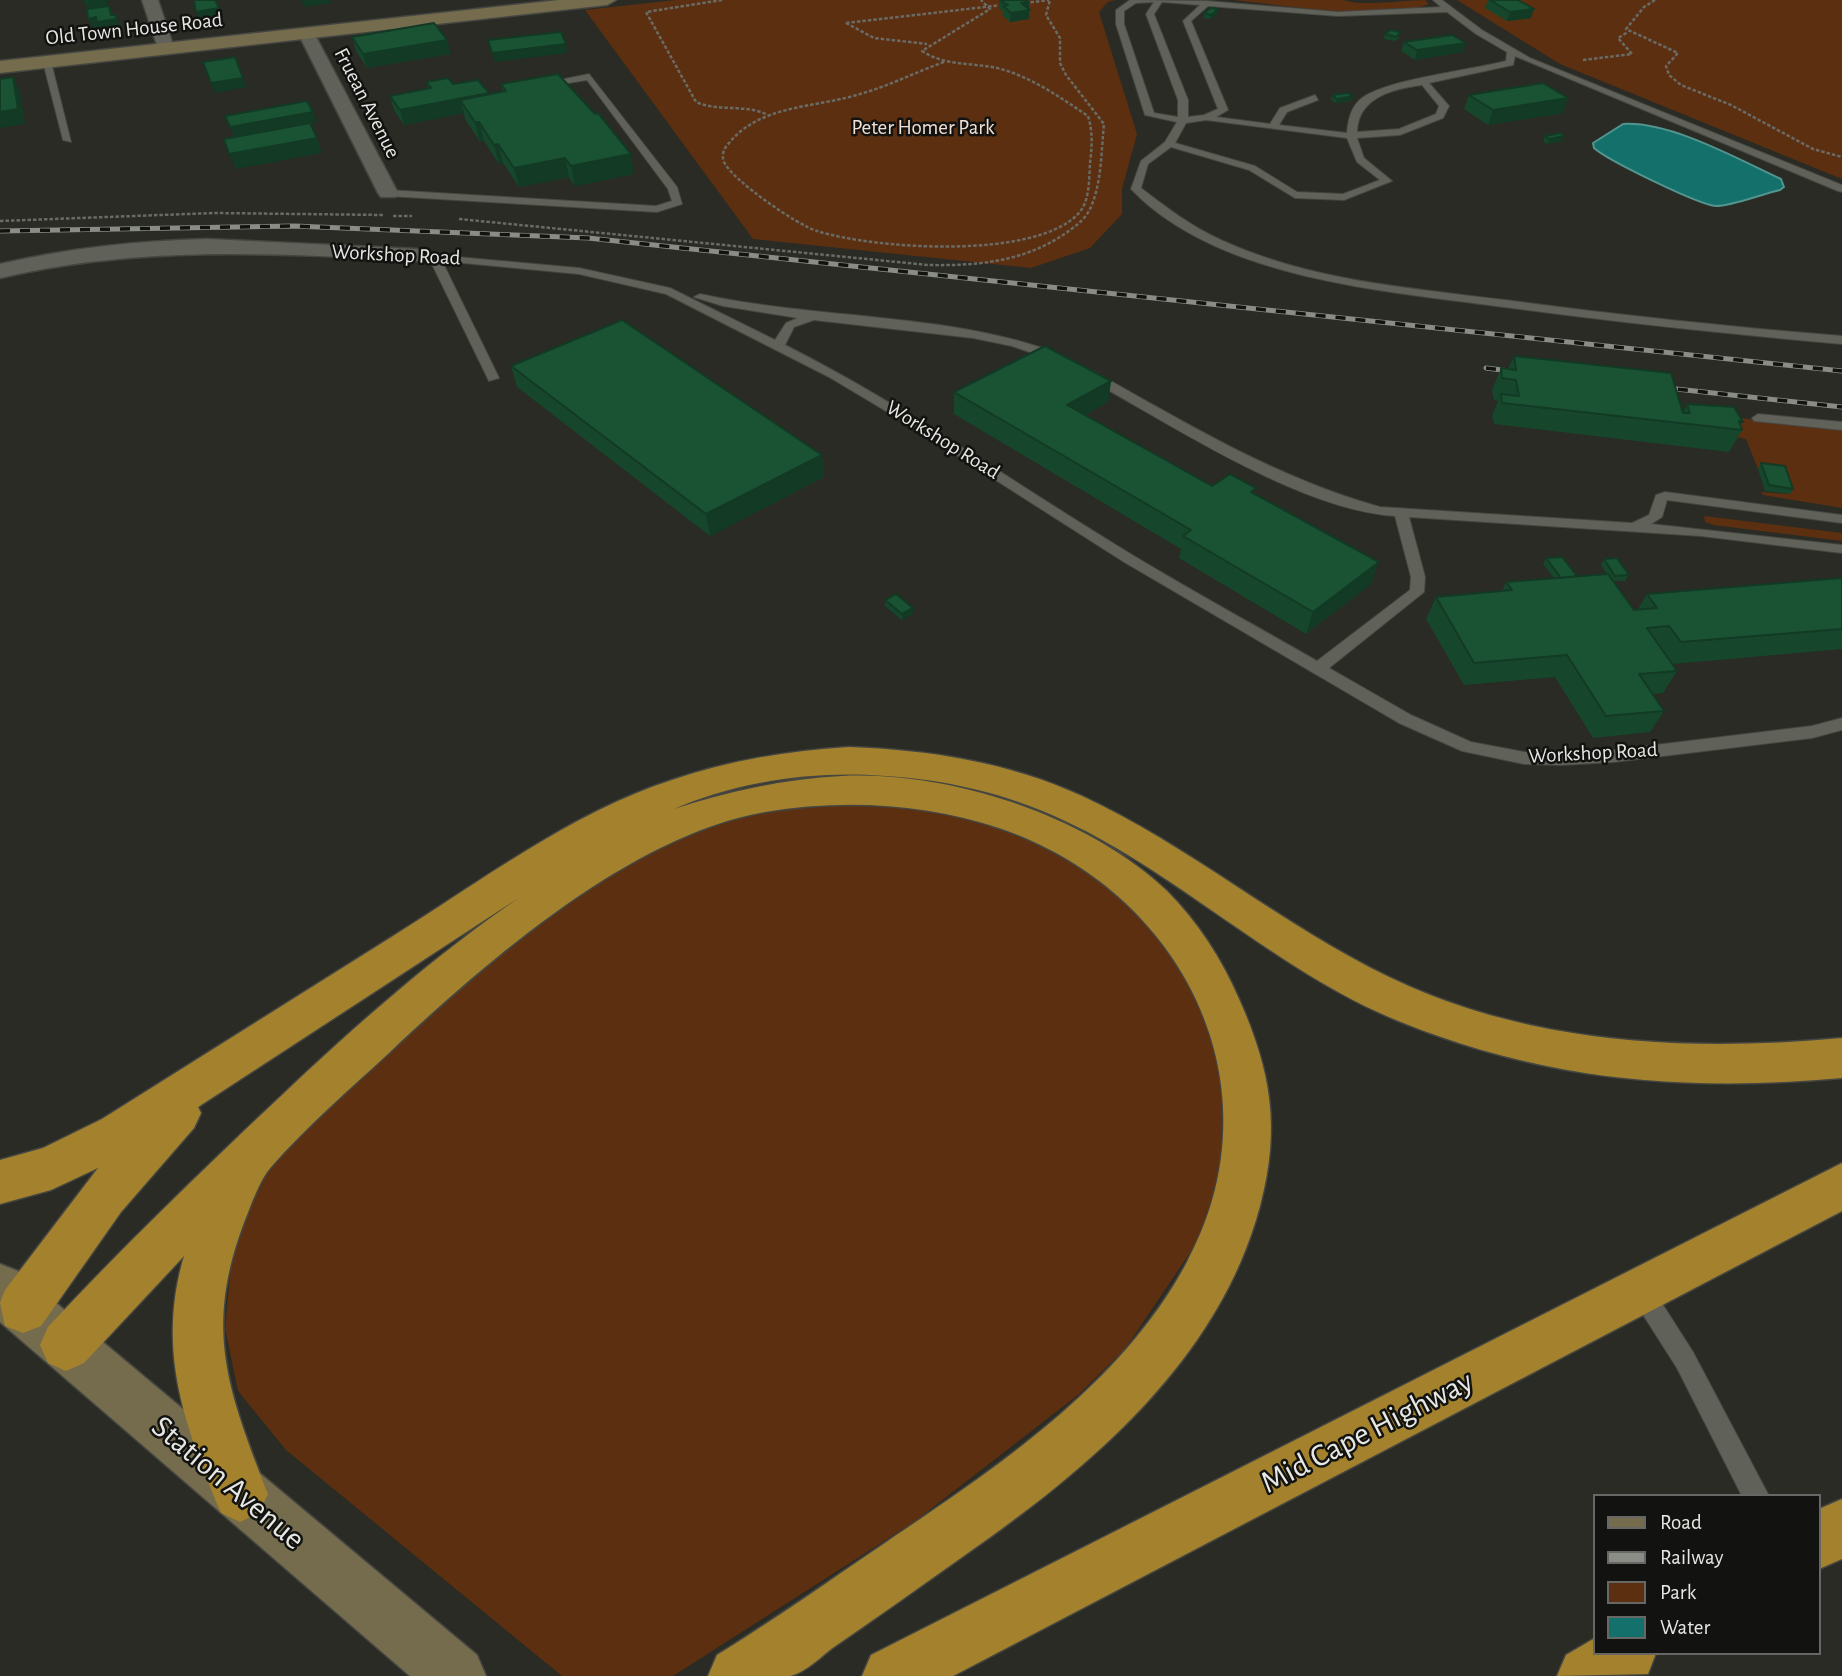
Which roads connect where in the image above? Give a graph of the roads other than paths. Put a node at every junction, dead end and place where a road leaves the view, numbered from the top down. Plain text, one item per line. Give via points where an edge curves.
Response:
1 (150, 0) edge
2 (607, 0) edge
3 (1159, 0) edge
4 (1437, 0) edge
5 (1207, 3) junction
6 (1449, 9) junction
7 (306, 33) junction
8 (166, 48) junction
9 (1511, 51) junction
10 (47, 62) junction
11 (0, 67) edge
12 (1425, 83) junction
13 (527, 87) edge
14 (1394, 89) junction
15 (1362, 92) dead end
16 (1315, 98) dead end
17 (1210, 118) junction
18 (1183, 120) junction
19 (1273, 127) junction
20 (1351, 135) junction
21 (68, 140) dead end
22 (1169, 144) junction
23 (1842, 189) edge
24 (388, 193) joint
25 (425, 256) junction
26 (0, 271) edge
27 (670, 290) junction
28 (814, 316) junction
29 (1842, 340) edge
30 (778, 346) junction
31 (493, 378) dead end
32 (1759, 418) dead end
33 (1842, 426) edge
34 (1401, 513) junction
35 (1842, 519) edge
36 (1634, 527) junction
37 (1842, 549) edge
38 (1319, 668) junction
39 (1842, 724) edge
40 (1842, 1058) edge
41 (227, 1065) junction
42 (249, 1158) junction
43 (0, 1182) edge
44 (1842, 1186) edge
45 (1641, 1291) junction
46 (12, 1298) edge
47 (66, 1345) junction
48 (240, 1494) junction
49 (1756, 1494) edge
50 (1842, 1527) edge
51 (1821, 1540) edge
52 (1624, 1655) edge
53 (456, 1676) edge
54 (738, 1676) edge
55 (892, 1676) edge
56 (1587, 1676) edge

1 - 8 street
2 - 7 main road, Old Town House Road
3 - 5 lane
3 - 18 lane via 1150,14 1183,100
3 - 18 lane via 1134,1 1120,10 1120,24 1150,115
4 - 6 lane
5 - 6 lane via 1338,14
5 - 17 lane via 1187,20 1223,110
6 - 9 lane
7 - 8 main road, Old Town House Road
7 - 24 street, Fruean Avenue
8 - 10 main road, Old Town House Road
9 - 12 lane via 1510,63
9 - 23 lane
10 - 11 main road, Old Town House Road
10 - 21 lane
12 - 14 lane
12 - 20 lane via 1444,106 1440,116 1400,132
13 - 24 lane via 589,77 678,202 657,209
14 - 15 lane
14 - 20 lane via 1364,102
16 - 19 lane via 1283,110
17 - 18 lane
17 - 19 lane
18 - 22 lane
19 - 20 lane
20 - 22 lane via 1358,156 1387,181 1344,197 1295,195 1252,168
22 - 29 lane via 1144,163 1136,189 1164,215 1247,256 1355,283 1650,324
25 - 26 street, Workshop Road via 282,248 120,249 66,254
25 - 27 lane, Workshop Road via 579,271
25 - 31 lane
27 - 28 lane
27 - 30 lane, Workshop Road
28 - 30 lane via 790,325
28 - 34 lane via 986,335 1031,346 1334,500
30 - 38 lane, Workshop Road via 916,422 1129,559
32 - 33 lane
34 - 36 lane
34 - 38 lane via 1419,577 1417,592
35 - 36 lane via 1665,496 1655,517
36 - 37 lane
38 - 39 lane, Workshop Road via 1444,738 1524,758 1614,756 1812,732
40 - 41 highway via 1756,1065 1647,1063 1597,1059 1500,1038 1412,1007 1329,967 1116,830 1069,806 963,772 854,759 757,770 684,790 618,818
41 - 43 highway via 85,1153
41 - 46 highway via 139,1154
42 - 47 highway
42 - 48 highway via 211,1249 198,1303 196,1338 208,1401
42 - 54 highway via 343,1065 495,936 618,852 713,810 820,790 874,789 939,796 1003,814 1057,837 1104,863 1155,904 1179,930 1220,994 1243,1061 1248,1097 1241,1189 1228,1231 1205,1278 1141,1371 1031,1475
44 - 45 highway, Mid Cape Highway
45 - 49 lane via 1685,1360
45 - 55 highway, Mid Cape Highway
46 - 47 main road, Station Avenue
47 - 48 main road, Station Avenue
48 - 53 main road, Station Avenue
50 - 51 highway
52 - 56 highway

